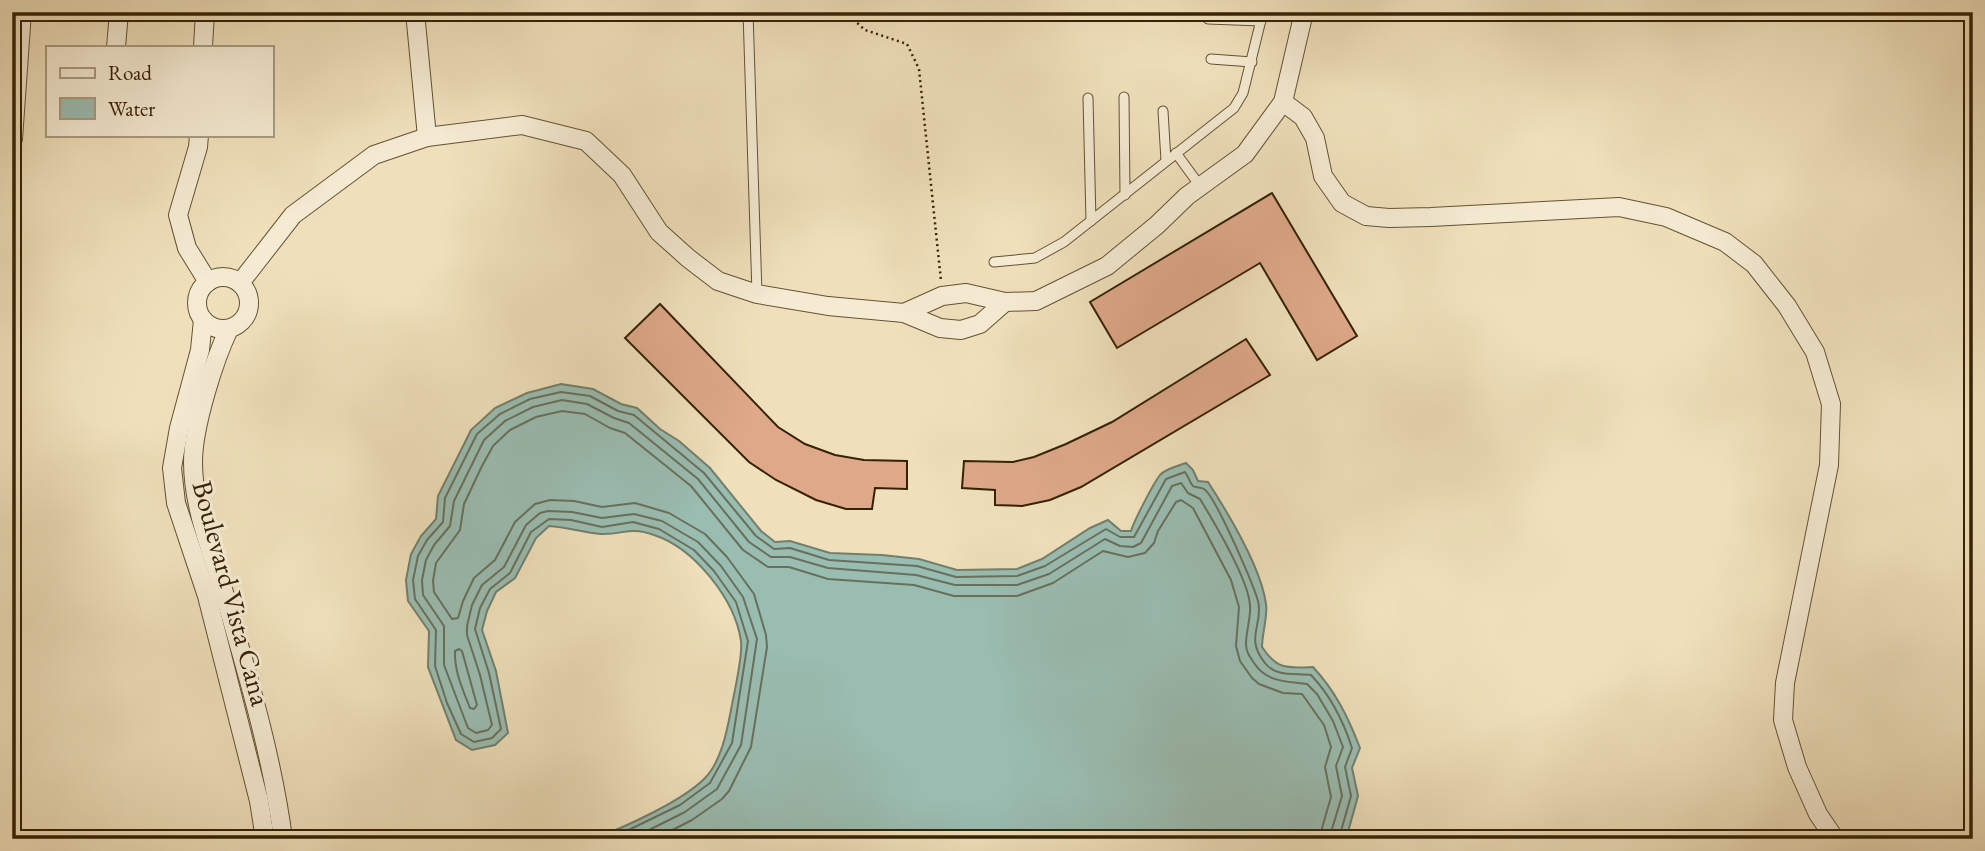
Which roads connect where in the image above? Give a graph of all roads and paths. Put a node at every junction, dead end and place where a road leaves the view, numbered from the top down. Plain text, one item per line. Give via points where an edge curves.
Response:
1 (22, 12) edge
2 (119, 12) edge
3 (205, 12) edge
4 (415, 12) edge
5 (748, 12) edge
6 (845, 12) edge
7 (1304, 12) edge
8 (1262, 17) edge
9 (1209, 19) dead end
10 (116, 46) edge
11 (203, 46) edge
12 (1211, 59) dead end
13 (1252, 62) junction
14 (1124, 97) dead end
15 (1088, 98) dead end
16 (1283, 102) junction
17 (1163, 111) dead end
18 (199, 136) edge
19 (427, 137) junction
20 (13, 139) edge
21 (1176, 153) junction
22 (1166, 161) junction
23 (1200, 186) junction
24 (1125, 195) junction
25 (1090, 221) junction
26 (994, 262) dead end
27 (208, 282) junction
28 (240, 283) junction
29 (757, 294) junction
30 (942, 296) junction
31 (1005, 302) junction
32 (904, 313) junction
33 (203, 320) junction
34 (229, 329) junction
35 (265, 839) edge
36 (284, 839) edge
37 (1835, 839) edge

1 - 20 street
2 - 10 street
3 - 11 street
4 - 19 street
5 - 29 lane
6 - 30 path via 865,30 907,44 919,69
7 - 16 street
8 - 9 lane
8 - 13 lane
12 - 13 lane
13 - 21 lane via 1234,108
14 - 24 lane
15 - 25 lane
16 - 23 street via 1245,154
16 - 37 street via 1303,117 1315,138 1323,176 1342,203 1366,216 1431,218 1619,207 1666,217 1725,242 1754,264 1787,306 1815,352 1831,404 1829,465 1785,683 1783,720 1797,767
17 - 22 lane
18 - 27 street via 178,215 187,247
19 - 28 street via 374,155 293,215
19 - 29 street via 522,125 586,141 622,175 659,232 688,258 718,281
21 - 22 lane
21 - 23 lane
22 - 24 lane
23 - 31 street via 1107,266 1036,301
24 - 25 lane
25 - 26 lane via 1035,258
27 - 28 street via 224,277
27 - 33 street via 197,304
28 - 34 street via 249,305 243,320
29 - 32 street
30 - 31 street via 966,293
30 - 32 street
31 - 32 street via 980,324 961,330 940,328
33 - 34 street via 215,328
33 - 35 street, Boulevard Vista Cana via 172,468 176,503 207,596
34 - 36 street, Boulevard Vista Cana via 216,355 198,430 193,459 195,499 262,737

